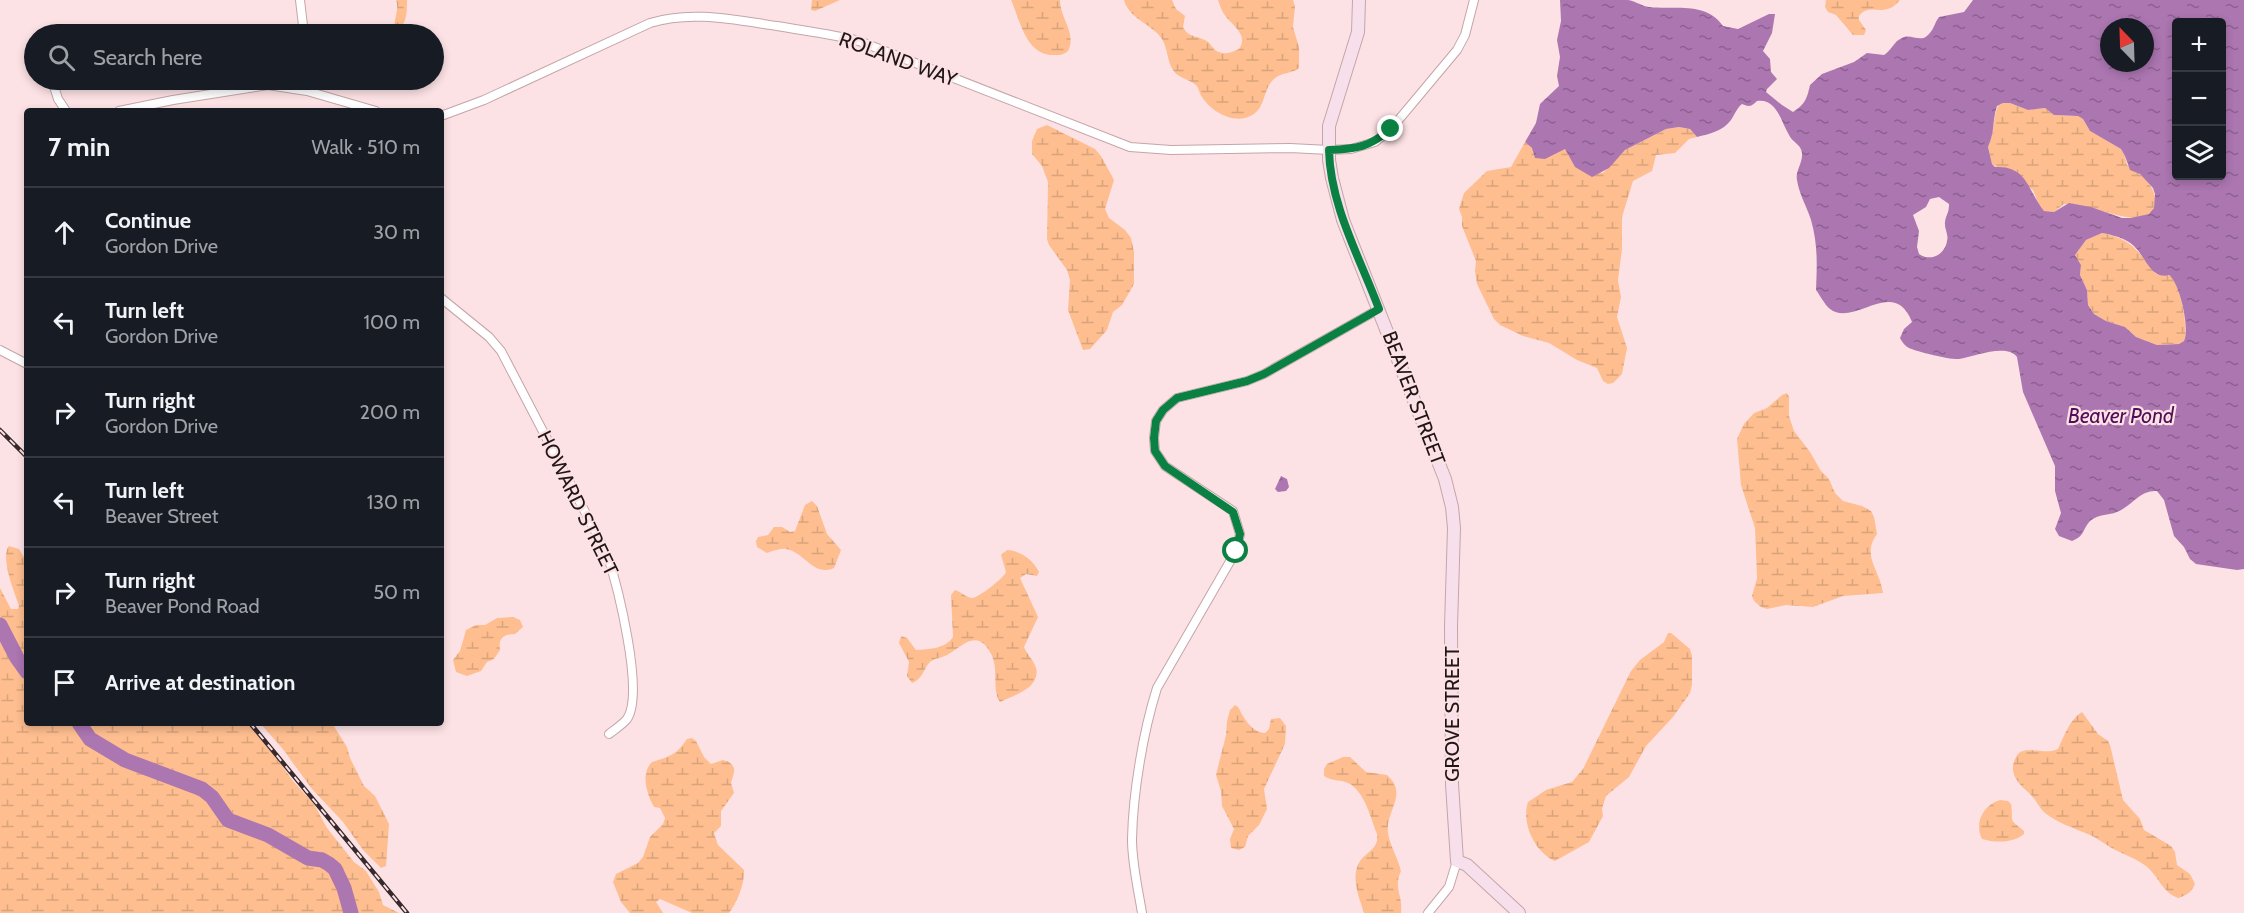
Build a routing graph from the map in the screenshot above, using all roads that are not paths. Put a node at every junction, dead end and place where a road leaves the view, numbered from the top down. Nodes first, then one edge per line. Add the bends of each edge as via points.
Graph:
1 (300, 0) edge
2 (1359, 0) edge
3 (1474, 0) edge
4 (303, 24) edge
5 (55, 90) edge
6 (234, 90) edge
7 (308, 90) edge
8 (64, 108) edge
9 (134, 108) edge
10 (366, 108) edge
11 (444, 115) edge
12 (1329, 150) junction
13 (444, 300) edge
14 (1379, 309) junction
15 (0, 351) edge
16 (24, 363) edge
17 (1447, 485) joint
18 (609, 734) dead end
19 (1457, 861) junction
20 (1142, 913) edge
21 (1428, 913) edge
22 (1520, 913) edge

1 - 4 street
2 - 12 street, BEAVER STREET via 1358,32 1329,126
3 - 12 street, ROLAND WAY via 1457,50 1391,129 1375,142
5 - 8 street
6 - 9 street
7 - 10 street
11 - 12 street, ROLAND WAY via 650,22 700,16 859,41 1130,147
12 - 14 street, BEAVER STREET via 1344,220
13 - 18 street, HOWARD STREET via 501,351 607,554 627,631 632,692 626,720
14 - 17 street, BEAVER STREET
14 - 20 street via 1264,374 1177,398 1156,421 1155,451 1165,466 1233,512 1240,534 1236,551 1157,688 1151,708 1132,839
15 - 16 street
17 - 19 street, GROVE STREET via 1454,528 1452,774
19 - 21 street via 1449,887
19 - 22 street via 1467,865

